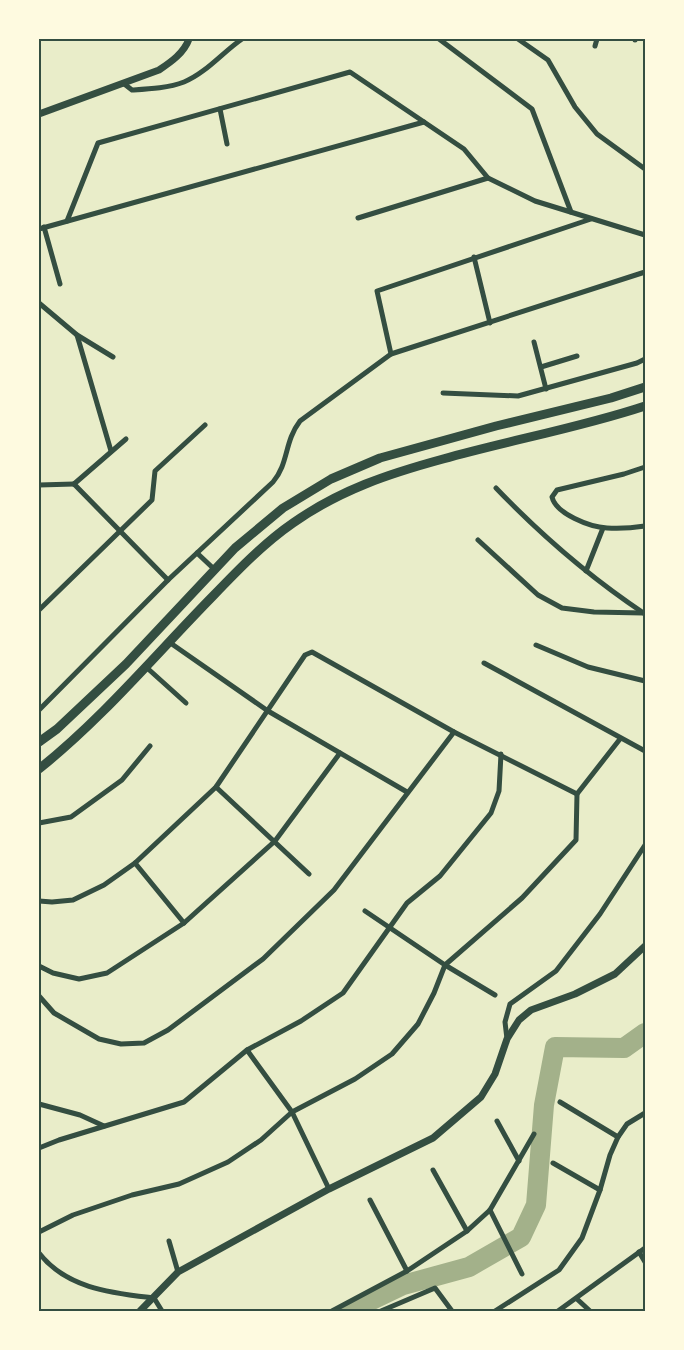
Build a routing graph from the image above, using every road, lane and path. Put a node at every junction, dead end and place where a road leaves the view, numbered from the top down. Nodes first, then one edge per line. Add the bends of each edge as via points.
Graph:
1 (189, 39) edge
2 (242, 39) edge
3 (439, 39) edge
4 (518, 39) edge
5 (597, 39) edge
6 (595, 46) dead end
7 (123, 83) junction
8 (220, 109) junction
9 (39, 114) edge
10 (424, 122) junction
11 (227, 144) dead end
12 (645, 169) edge
13 (488, 178) junction
14 (571, 212) junction
15 (358, 218) dead end
16 (592, 218) junction
17 (67, 221) junction
18 (41, 228) edge
19 (645, 235) edge
20 (474, 257) junction
21 (645, 272) edge
22 (60, 284) dead end
23 (39, 303) edge
24 (490, 323) junction
25 (77, 335) junction
26 (534, 342) dead end
27 (391, 354) junction
28 (577, 356) dead end
29 (113, 357) dead end
30 (645, 359) edge
31 (541, 367) junction
32 (645, 387) edge
33 (546, 389) junction
34 (443, 393) dead end
35 (645, 406) edge
36 (205, 425) dead end
37 (126, 439) dead end
38 (111, 451) junction
39 (645, 467) edge
40 (74, 484) junction
41 (39, 485) edge
42 (496, 488) dead end
43 (645, 526) edge
44 (603, 528) junction
45 (120, 529) junction
46 (478, 540) dead end
47 (197, 553) junction
48 (214, 569) junction
49 (586, 571) junction
50 (168, 580) junction
51 (39, 610) edge
52 (644, 613) edge
53 (169, 642) junction
54 (536, 645) dead end
55 (484, 663) dead end
56 (146, 667) junction
57 (645, 681) edge
58 (186, 703) dead end
59 (39, 710) edge
60 (268, 711) junction
61 (454, 732) junction
62 (620, 739) junction
63 (39, 742) edge
64 (150, 746) dead end
65 (645, 751) edge
66 (340, 753) junction
67 (501, 754) junction
68 (39, 769) edge
69 (216, 787) junction
70 (407, 792) junction
71 (577, 794) junction
72 (39, 823) edge
73 (275, 841) junction
74 (645, 845) edge
75 (135, 863) junction
76 (309, 874) dead end
77 (39, 901) edge
78 (365, 911) dead end
79 (184, 923) junction
80 (388, 928) junction
81 (645, 946) edge
82 (445, 965) junction
83 (39, 966) edge
84 (495, 995) dead end
85 (39, 996) edge
86 (507, 1039) junction
87 (247, 1050) junction
88 (560, 1102) dead end
89 (39, 1104) edge
90 (292, 1112) junction
91 (645, 1113) edge
92 (496, 1121) dead end
93 (104, 1126) junction
94 (534, 1134) dead end
95 (618, 1137) junction
96 (39, 1148) edge
97 (519, 1161) junction
98 (553, 1163) dead end
99 (433, 1170) dead end
100 (329, 1189) junction
101 (600, 1190) junction
102 (370, 1200) dead end
103 (490, 1210) junction
104 (466, 1231) junction
105 (39, 1232) edge
106 (169, 1241) dead end
107 (645, 1248) edge
108 (639, 1252) junction
109 (39, 1253) edge
110 (645, 1262) edge
111 (407, 1271) junction
112 (178, 1272) junction
113 (522, 1274) dead end
114 (154, 1298) junction
115 (577, 1299) junction
116 (140, 1311) edge
117 (162, 1311) edge
118 (332, 1311) edge
119 (381, 1311) edge
120 (452, 1311) edge
121 (495, 1311) edge
122 (558, 1311) edge
123 (590, 1311) edge

1 - 7 street via 174,60 159,70
2 - 7 street via 185,82 132,90
3 - 14 street via 532,109
4 - 12 street via 548,60 575,107 597,134
5 - 6 street
7 - 9 street
8 - 10 street via 350,72
8 - 11 street
8 - 17 street via 98,143
10 - 13 street via 464,149
10 - 17 street
13 - 14 street via 535,201
13 - 15 street
14 - 16 street
16 - 19 street
16 - 20 street
17 - 18 street
18 - 22 street
20 - 24 street
20 - 27 street via 377,291
21 - 24 street
23 - 25 street
24 - 27 street
25 - 29 street
25 - 38 street
26 - 31 street
27 - 47 street via 300,421 292,432 279,475
28 - 31 street
30 - 33 street
31 - 33 street
32 - 48 highway via 392,454 331,478 283,508
33 - 34 street via 518,396
35 - 53 highway via 385,475 337,496 293,523 246,562
36 - 45 street via 154,471 152,500
37 - 38 street
38 - 40 street
39 - 44 street via 557,489 552,497 559,510
40 - 41 street
40 - 45 street
42 - 49 street
43 - 44 street
44 - 49 street
45 - 50 street
45 - 51 street
46 - 52 street via 538,595 562,608
47 - 48 street
47 - 50 street
48 - 63 highway via 126,664
49 - 52 street
50 - 59 street
53 - 56 highway
53 - 60 street
54 - 57 street via 588,667
55 - 62 street
56 - 58 street
56 - 68 highway via 73,742
60 - 61 street via 304,656 312,651
60 - 66 street
60 - 69 street
61 - 67 street
61 - 70 street
62 - 65 street
62 - 71 street
64 - 72 street via 122,780 71,818
66 - 70 street
66 - 73 street
67 - 71 street
67 - 80 street via 499,791 490,813 440,876 407,903
69 - 73 street
69 - 75 street
70 - 85 street via 334,890 263,959 168,1030 144,1043 121,1044 99,1039 54,1013
71 - 82 street via 576,840 522,898
73 - 76 street
73 - 79 street
74 - 86 street via 600,914 556,971 510,1004 505,1022
75 - 77 street via 104,885 73,900
75 - 79 street
78 - 80 street
79 - 83 street via 107,973 79,978
80 - 82 street
80 - 87 street via 343,993
81 - 86 street via 615,974 531,1010
82 - 84 street
82 - 90 street via 418,1024 392,1054 355,1079
86 - 100 street via 495,1074 481,1098 433,1138
87 - 90 street
87 - 93 street via 183,1102
88 - 95 street
89 - 93 street
90 - 100 street
90 - 105 street via 228,1162 179,1184 73,1215
91 - 95 street via 627,1124
92 - 97 street
93 - 96 street
94 - 97 street
95 - 101 street
97 - 103 street
98 - 101 street
99 - 104 street
100 - 112 street
101 - 121 street via 582,1238 559,1270
102 - 111 street
103 - 104 street
103 - 113 street
104 - 111 street
106 - 112 street
107 - 108 street
108 - 110 street
108 - 115 street
109 - 114 street via 77,1282 103,1291
111 - 118 street
112 - 114 street
114 - 116 street
114 - 117 street
115 - 122 street
115 - 123 street
119 - 120 street via 435,1288

